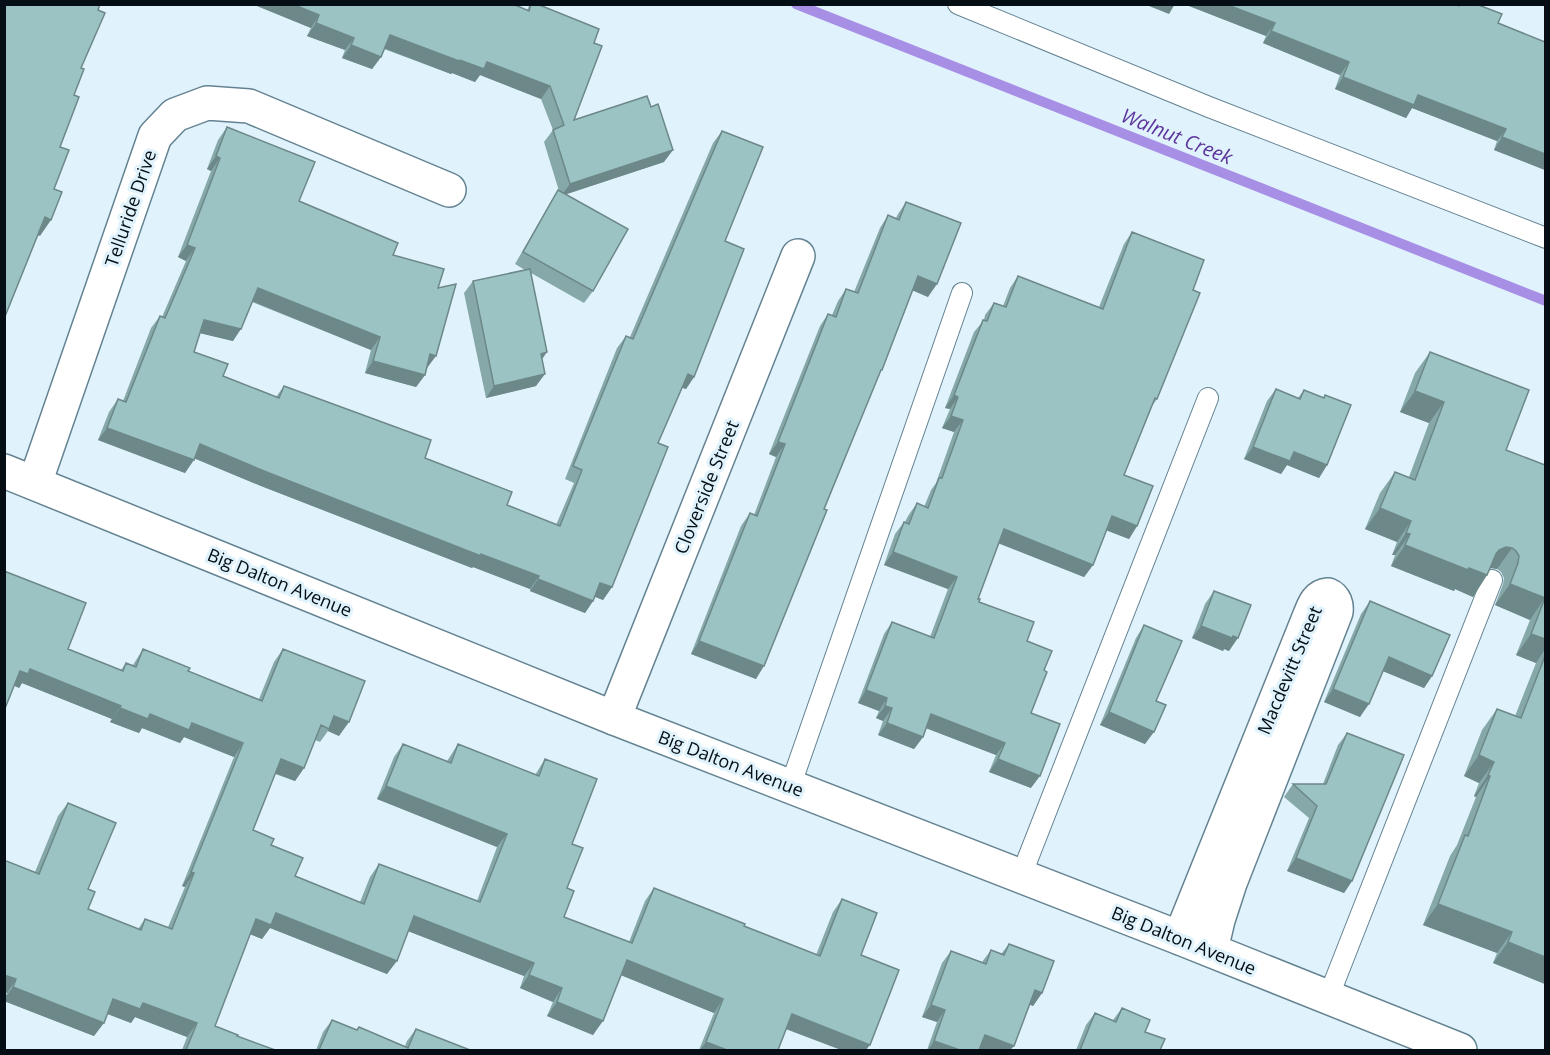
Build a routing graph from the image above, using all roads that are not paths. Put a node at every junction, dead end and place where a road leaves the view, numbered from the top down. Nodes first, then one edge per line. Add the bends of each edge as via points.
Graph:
1 (958, 4) edge
2 (449, 190) dead end
3 (1545, 238) edge
4 (798, 256) dead end
5 (962, 293) dead end
6 (1208, 398) dead end
7 (4, 471) edge
8 (35, 483) junction
9 (1492, 580) edge
10 (614, 718) junction
11 (790, 787) junction
12 (1020, 876) junction
13 (1180, 938) junction
14 (1211, 951) junction
15 (1328, 998) junction
16 (1460, 1050) edge

1 - 3 lane
2 - 8 street, Telluride Drive via 249,106 207,103 175,115 155,136
4 - 10 street, Cloverside Street
5 - 11 lane
6 - 12 lane
7 - 8 street, Big Dalton Avenue
8 - 10 street, Big Dalton Avenue
9 - 15 lane
10 - 11 street, Big Dalton Avenue
11 - 12 street, Big Dalton Avenue
12 - 13 street, Big Dalton Avenue
13 - 14 street, Big Dalton Avenue
13 - 14 street, Macdevitt Street via 1310,615 1318,599 1329,595 1336,612 1230,883
14 - 15 street, Big Dalton Avenue
15 - 16 street, Big Dalton Avenue

